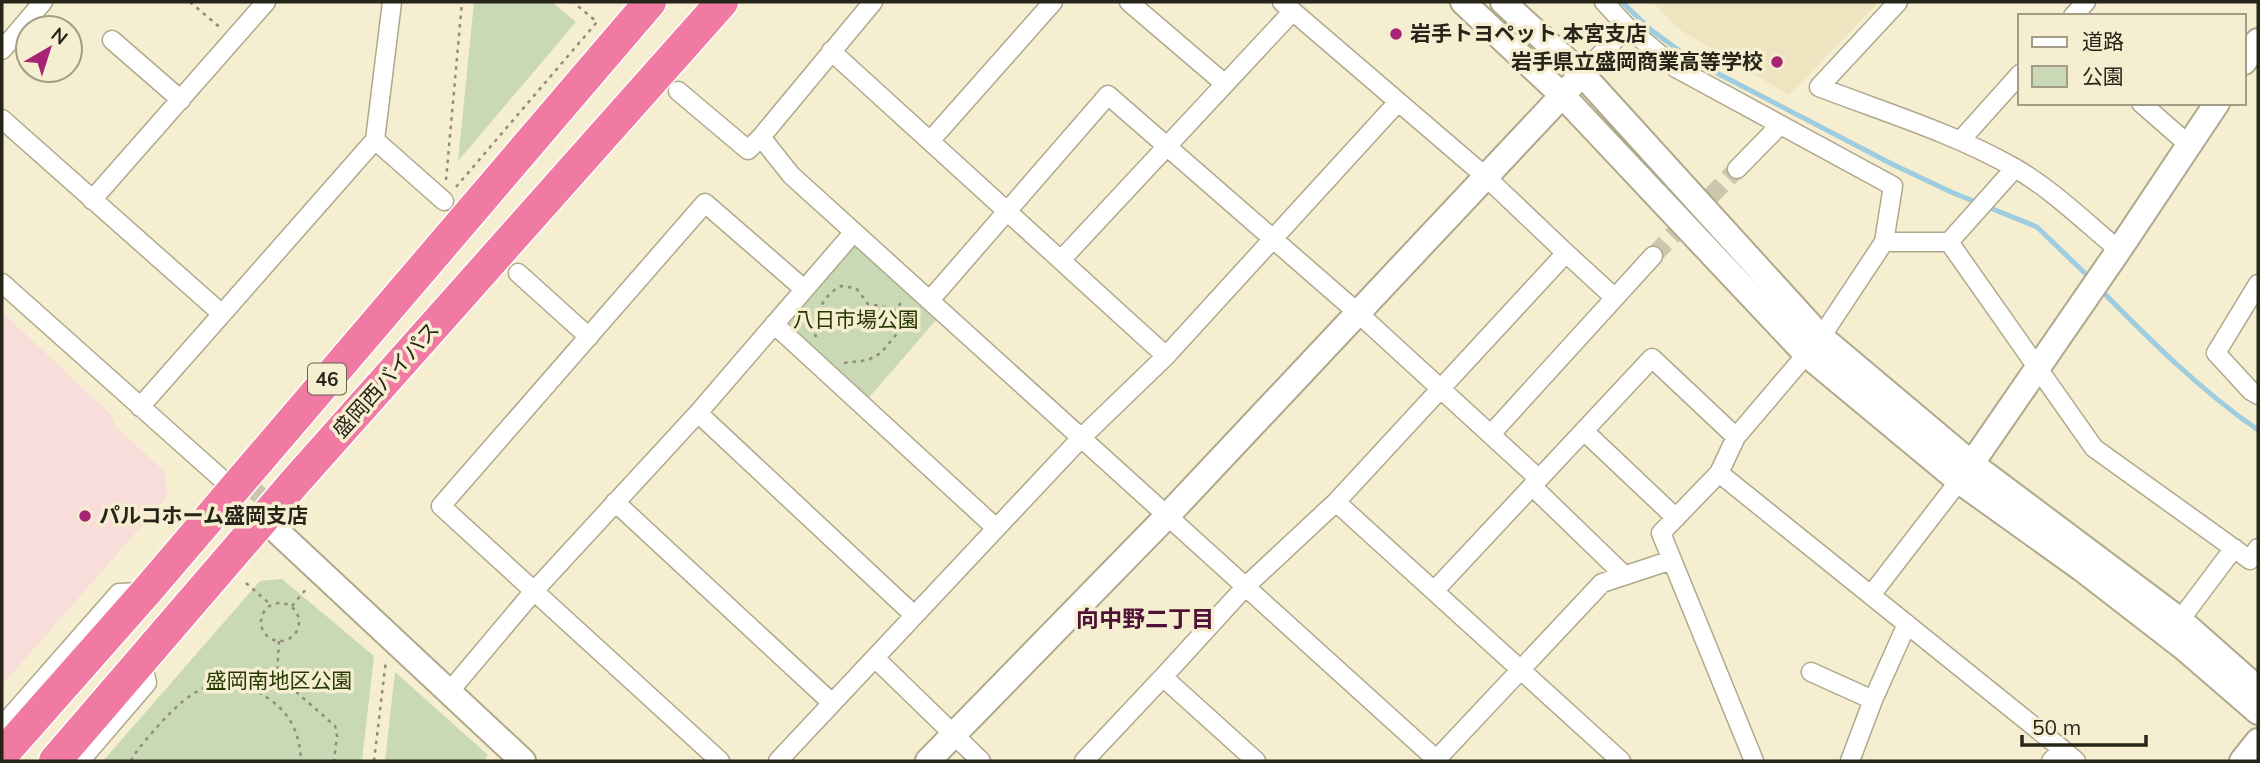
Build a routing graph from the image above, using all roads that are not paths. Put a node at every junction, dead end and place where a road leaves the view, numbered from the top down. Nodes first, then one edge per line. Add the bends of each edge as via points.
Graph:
1 (43, 2) edge
2 (267, 2) edge
3 (650, 2) edge
4 (722, 2) edge
5 (873, 2) edge
6 (1053, 2) edge
7 (1129, 2) edge
8 (1463, 2) edge
9 (1503, 2) edge
10 (1604, 2) edge
11 (1898, 2) edge
12 (390, 3) edge
13 (1287, 6) edge
14 (1627, 27) junction
15 (112, 40) dead end
16 (2258, 41) edge
17 (2, 50) edge
18 (831, 51) junction
19 (2246, 59) edge
20 (1582, 74) junction
21 (2018, 76) edge
22 (1225, 84) junction
23 (678, 91) dead end
24 (1562, 95) junction
25 (181, 100) junction
26 (1398, 102) junction
27 (2143, 105) edge
28 (2216, 105) edge
29 (2, 119) edge
30 (1780, 125) junction
31 (761, 137) junction
32 (375, 140) junction
33 (930, 141) junction
34 (1959, 141) junction
35 (2189, 145) junction
36 (1167, 148) junction
37 (2015, 168) junction
38 (1737, 169) tunnel mouth
39 (1486, 177) junction
40 (92, 200) junction
41 (444, 201) road end
42 (1007, 211) junction
43 (853, 233) junction
44 (1272, 240) junction
45 (1884, 242) junction
46 (1949, 242) junction
47 (1566, 253) junction
48 (1653, 256) tunnel mouth
49 (1061, 260) junction
50 (2105, 270) junction
51 (517, 273) dead end
52 (2258, 284) edge
53 (804, 289) junction
54 (5, 291) edge
55 (1615, 298) junction
56 (930, 300) junction
57 (1358, 313) junction
58 (222, 314) junction
59 (774, 324) junction
60 (589, 337) junction
61 (1814, 345) junction
62 (1166, 356) junction
63 (2038, 368) junction
64 (1442, 389) junction
65 (2258, 395) edge
66 (139, 407) junction
67 (698, 413) junction
68 (1584, 431) junction
69 (1491, 434) junction
70 (1082, 437) junction
71 (1736, 437) junction
72 (1719, 472) junction
73 (1965, 472) junction
74 (1536, 483) junction
75 (233, 489) junction
76 (615, 502) junction
77 (1336, 502) junction
78 (1168, 515) junction
79 (1676, 518) junction
80 (264, 519) junction
81 (996, 528) junction
82 (2234, 548) junction
83 (2258, 548) edge
84 (1672, 560) junction
85 (1624, 575) junction
86 (1246, 586) junction
87 (534, 591) junction
88 (1434, 591) junction
89 (146, 592) junction
90 (1871, 595) junction
91 (914, 615) junction
92 (2180, 621) junction
93 (1906, 624) junction
94 (875, 658) junction
95 (142, 661) junction
96 (1520, 670) junction
97 (1811, 672) dead end
98 (1163, 677) junction
99 (2258, 689) edge
100 (449, 692) junction
101 (1873, 700) junction
102 (832, 703) junction
103 (2258, 712) edge
104 (2, 726) edge
105 (953, 734) junction
106 (2258, 741) edge
107 (2, 755) edge
108 (2057, 755) edge
109 (55, 761) edge
110 (79, 761) edge
111 (523, 761) edge
112 (720, 761) edge
113 (778, 761) edge
114 (928, 761) edge
115 (981, 761) edge
116 (1084, 761) edge
117 (1256, 761) edge
118 (1437, 761) edge
119 (1621, 761) edge
120 (1754, 761) edge
121 (1850, 761) edge
122 (2076, 761) edge
123 (2242, 761) edge

1 - 17 street
2 - 25 street
3 - 75 highway, 盛岡西バイパス / 46
4 - 80 highway, 盛岡西バイパス / 46
5 - 18 street
6 - 33 street
7 - 22 street
8 - 24 street
9 - 20 street
10 - 14 street
11 - 34 street via 1819,87
12 - 32 street
13 - 22 street
13 - 26 street
14 - 20 street
14 - 30 street via 1676,68
15 - 25 street
16 - 19 street
18 - 31 street
18 - 33 street
20 - 24 street
20 - 61 street
21 - 34 street
22 - 36 street
23 - 31 street via 748,150
24 - 39 street
24 - 61 street
25 - 40 street
26 - 39 street
26 - 44 street
27 - 35 street
28 - 35 street
29 - 40 street
30 - 38 street
30 - 45 street via 1893,186
31 - 43 street via 791,175
32 - 41 street
32 - 58 street
33 - 42 street
34 - 37 street
35 - 50 street
36 - 42 street via 1108,95
36 - 44 street
36 - 49 street
37 - 46 street
37 - 50 street via 2054,195
39 - 47 street
39 - 57 street
40 - 58 street
42 - 49 street
42 - 56 street
43 - 53 street
43 - 56 street
44 - 57 street
44 - 62 street
45 - 46 street
45 - 61 street
46 - 63 street
47 - 55 street
47 - 64 street
48 - 55 street
49 - 62 street
50 - 63 street
51 - 60 street
52 - 65 street via 2216,353
53 - 59 street
53 - 60 street via 705,203
54 - 66 street
55 - 69 street
56 - 70 street
57 - 64 street
57 - 78 street
58 - 66 street
59 - 67 street
59 - 81 street
60 - 87 street via 441,506
61 - 71 street
61 - 73 street
62 - 70 street
63 - 73 street
63 - 82 street via 2094,448
64 - 69 street
64 - 77 street
66 - 75 street
67 - 76 street
67 - 91 street
68 - 71 street via 1652,358
68 - 74 street
68 - 79 street
69 - 74 street
70 - 78 street
70 - 81 street
71 - 72 street
72 - 79 street
72 - 90 street
73 - 90 street
73 - 92 street
73 - 103 street
74 - 85 street
74 - 88 street
75 - 89 highway, 盛岡西バイパス / 46
76 - 87 street
76 - 102 street
77 - 86 street
77 - 88 street
78 - 86 street
78 - 105 street
79 - 84 street via 1661,534
80 - 95 highway, 盛岡西バイパス / 46
80 - 100 street
81 - 91 street
82 - 83 street via 2250,559
82 - 92 street
84 - 85 street
84 - 120 street
85 - 96 street via 1602,583
86 - 98 street
86 - 118 street
87 - 100 street
87 - 112 street
88 - 96 street
89 - 104 street via 119,593
89 - 107 highway, 盛岡西バイパス / 46
90 - 93 street
91 - 94 street
92 - 99 street
93 - 101 street
93 - 108 street
94 - 102 street
94 - 105 street
95 - 109 highway, 盛岡西バイパス / 46
95 - 110 street via 147,683
96 - 118 street
96 - 119 street
97 - 101 street
98 - 116 street
98 - 117 street
100 - 111 street
101 - 121 street
102 - 113 street
105 - 114 street
105 - 115 street
106 - 123 street
108 - 122 street

